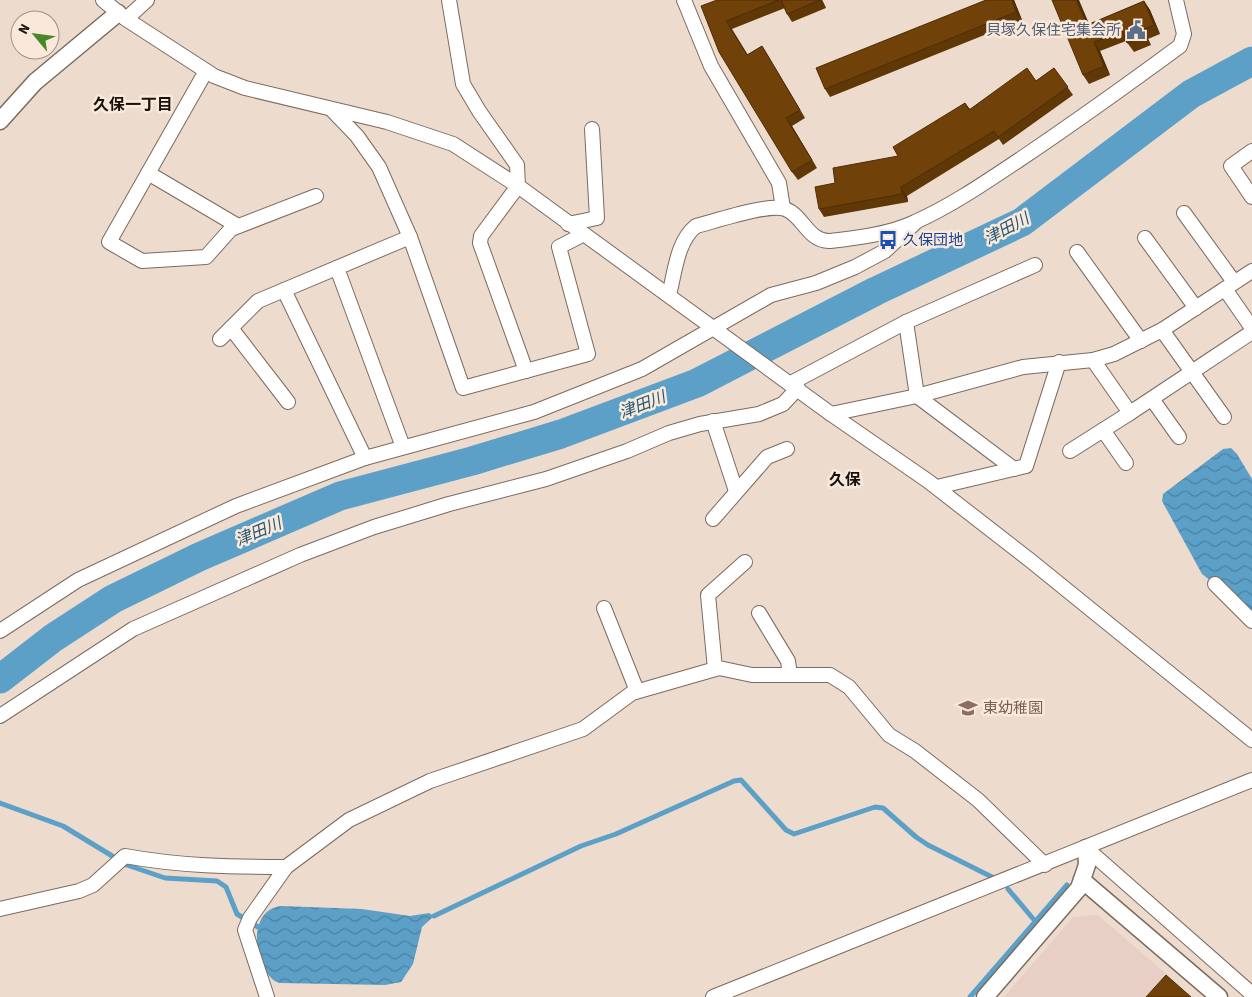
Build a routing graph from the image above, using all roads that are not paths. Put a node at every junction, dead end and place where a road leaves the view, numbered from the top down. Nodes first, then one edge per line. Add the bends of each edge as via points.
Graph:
1 (103, 0) edge
2 (148, 0) edge
3 (449, 0) edge
4 (684, 0) edge
5 (1176, 0) edge
6 (122, 16) junction
7 (206, 71) junction
8 (332, 110) junction
9 (0, 122) edge
10 (592, 129) dead end
11 (1252, 151) edge
12 (148, 173) junction
13 (518, 186) junction
14 (316, 196) dead end
15 (1252, 197) edge
16 (783, 208) junction
17 (1184, 213) dead end
18 (915, 223) junction
19 (568, 224) junction
20 (238, 226) junction
21 (582, 234) junction
22 (410, 236) junction
23 (1146, 238) dead end
24 (1076, 252) dead end
25 (1035, 265) dead end
26 (337, 268) junction
27 (1252, 270) edge
28 (1230, 285) junction
29 (284, 290) junction
30 (668, 295) junction
31 (1196, 308) junction
32 (906, 322) junction
33 (231, 328) junction
34 (715, 328) junction
35 (1162, 330) junction
36 (1252, 330) edge
37 (220, 339) dead end
38 (1141, 341) junction
39 (1093, 360) junction
40 (1060, 362) junction
41 (526, 371) junction
42 (1190, 373) junction
43 (794, 386) junction
44 (917, 396) junction
45 (1152, 398) junction
46 (288, 402) dead end
47 (1130, 413) junction
48 (831, 414) junction
49 (1224, 417) dead end
50 (713, 421) junction
51 (1103, 430) junction
52 (1179, 437) dead end
53 (403, 447) junction
54 (787, 449) dead end
55 (1070, 451) dead end
56 (365, 458) junction
57 (1126, 463) dead end
58 (1014, 469) junction
59 (937, 487) junction
60 (736, 491) junction
61 (713, 518) dead end
62 (745, 562) dead end
63 (1215, 584) dead end
64 (604, 608) dead end
65 (759, 613) dead end
66 (1252, 621) edge
67 (0, 632) edge
68 (715, 669) junction
69 (790, 675) junction
70 (637, 691) junction
71 (0, 716) edge
72 (1252, 740) edge
73 (1252, 780) edge
74 (1086, 848) junction
75 (1045, 865) junction
76 (286, 867) junction
77 (1082, 880) junction
78 (0, 909) edge
79 (1252, 994) edge
80 (267, 997) edge
81 (713, 997) edge
82 (985, 997) edge
83 (1219, 997) edge

1 - 6 street
2 - 6 street
3 - 13 street via 464,84 517,165
4 - 16 street via 711,66 778,183
5 - 18 street via 1184,34 1180,46 1092,111
6 - 7 street
6 - 9 street via 35,82
7 - 8 street via 245,88
7 - 12 street
8 - 13 street via 387,122 453,144
8 - 22 street via 357,136 379,167
10 - 19 street via 597,218
11 - 15 street via 1231,166
12 - 20 street
12 - 20 street via 109,242 142,261 206,257 231,229
13 - 19 street
13 - 41 street via 481,236 480,244
14 - 20 street
16 - 18 street via 791,211 814,237 827,241
16 - 30 street via 770,208 696,226 687,233
17 - 28 street
18 - 34 street via 885,251 855,267 816,283 771,295
19 - 21 street
21 - 30 street
21 - 41 street via 559,247 588,354
22 - 26 street
22 - 41 street via 463,388
23 - 31 street
24 - 38 street
25 - 32 street
26 - 29 street
26 - 53 street
27 - 28 street
28 - 31 street
28 - 36 street
29 - 33 street via 258,301
29 - 56 street
30 - 34 street
31 - 35 street
32 - 43 street
32 - 44 street
33 - 37 street
33 - 46 street
34 - 43 street
34 - 53 street via 642,369 596,389 534,412
35 - 38 street
35 - 42 street
36 - 42 street
38 - 39 street
39 - 40 street
39 - 47 street
40 - 44 street via 1023,367
40 - 58 street via 1026,466
42 - 45 street
42 - 49 street
43 - 48 street
43 - 50 street via 783,404 759,414
44 - 48 street
44 - 58 street
45 - 47 street
45 - 52 street
47 - 51 street
48 - 59 street
50 - 60 street
50 - 71 street via 670,432 627,451 546,479 374,527 300,555 134,629
51 - 55 street
51 - 57 street
53 - 56 street
54 - 60 street via 767,457
56 - 67 street via 236,506 78,580
58 - 59 street
59 - 72 street
60 - 61 street
62 - 68 street via 708,595
63 - 66 street
64 - 70 street
65 - 69 street via 788,661
68 - 69 street via 752,675
68 - 70 street
69 - 75 street via 830,675 849,687 889,735 978,800
70 - 76 street via 583,729 430,780 349,820
73 - 74 street
74 - 75 street
74 - 77 street via 1088,865
74 - 79 street
75 - 81 street
76 - 78 street via 219,868 125,856 93,885 79,891
76 - 80 street via 247,924
77 - 82 street via 1079,888
77 - 83 street

